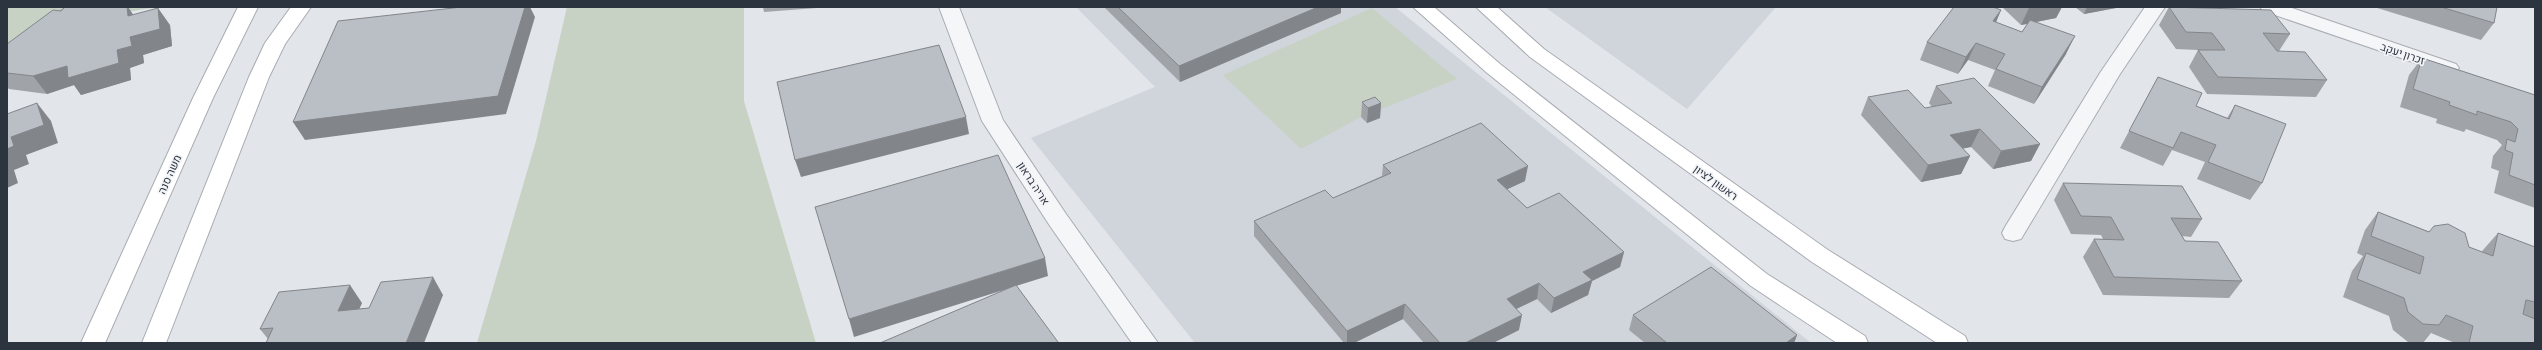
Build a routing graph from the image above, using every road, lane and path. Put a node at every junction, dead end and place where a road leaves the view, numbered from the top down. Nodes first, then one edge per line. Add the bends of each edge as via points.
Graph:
1 (248, 7) edge
2 (301, 7) edge
3 (949, 7) edge
4 (1423, 7) edge
5 (1486, 7) edge
6 (2139, 7) edge
7 (2155, 7) edge
8 (2270, 7) edge
9 (2298, 11) edge
10 (2110, 73) junction
11 (2470, 76) edge
12 (2013, 234) dead end
13 (93, 343) edge
14 (154, 343) edge
15 (1146, 343) edge
16 (1856, 343) edge
17 (1956, 343) edge

1 - 13 main road, משה סנה via 203,98
2 - 14 main road via 275,43 256,83
3 - 15 street, אריה בראון via 993,121 1058,220
4 - 16 main road via 1493,68 1760,280
5 - 17 main road, ראשון לציון via 1537,53 1807,247
6 - 10 street
7 - 10 street
8 - 9 street, זכרון יעקב
9 - 11 street, זכרון יעקב
10 - 12 street

